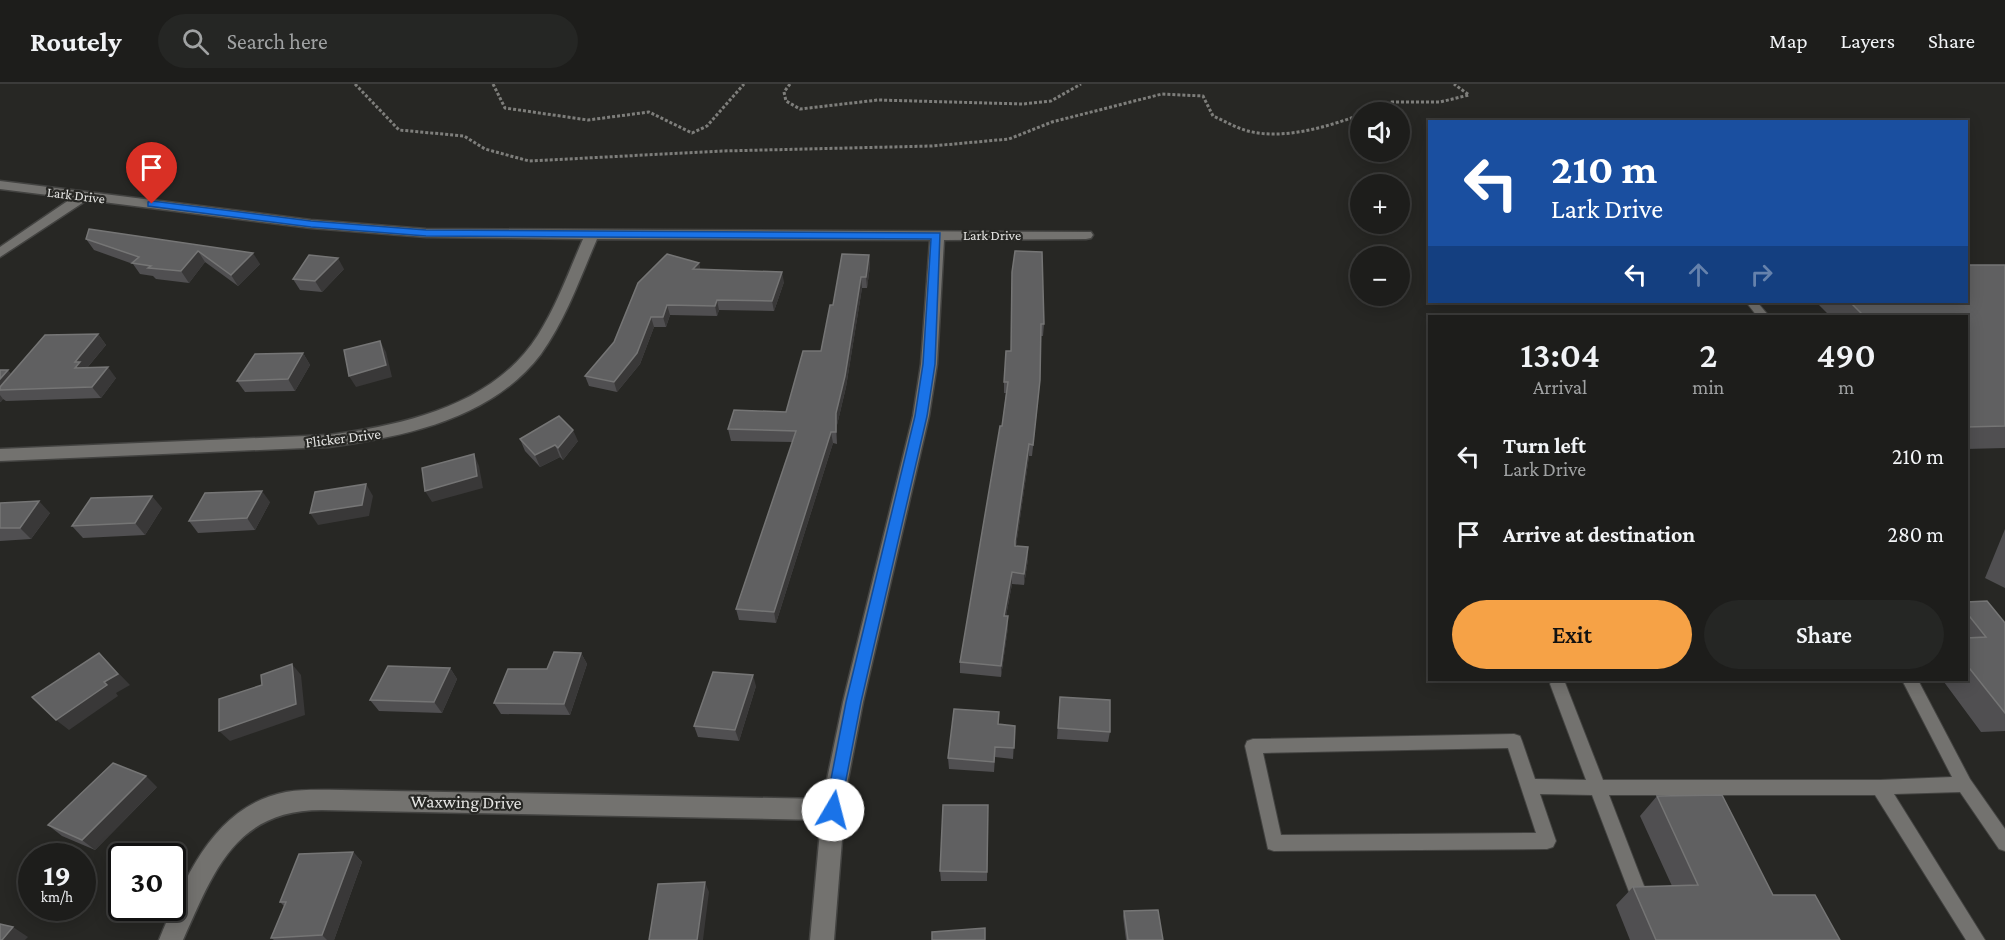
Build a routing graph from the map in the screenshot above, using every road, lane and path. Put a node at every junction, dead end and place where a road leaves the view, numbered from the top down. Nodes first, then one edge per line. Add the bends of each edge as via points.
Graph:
1 (355, 84) edge
2 (493, 84) edge
3 (744, 84) edge
4 (790, 84) edge
5 (1081, 84) edge
6 (1454, 84) edge
7 (1410, 102) edge
8 (1350, 119) edge
9 (0, 185) edge
10 (84, 196) junction
11 (591, 236) junction
12 (937, 236) junction
13 (1086, 236) dead end
14 (0, 253) edge
15 (1752, 303) edge
16 (1762, 315) edge
17 (0, 455) edge
18 (1911, 681) edge
19 (1558, 684) dead end
20 (1964, 784) junction
21 (1529, 786) junction
22 (1880, 787) junction
23 (1597, 788) junction
24 (833, 810) junction
25 (2005, 843) edge
26 (1637, 891) edge
27 (171, 940) edge
28 (822, 940) edge
29 (1976, 940) edge

1 - 8 path via 399,130 464,136 485,149 529,161 932,146 1009,139 1052,122 1162,94 1203,96 1213,116 1252,132 1301,131
2 - 3 path via 505,108 588,120 649,112 692,133 707,126
4 - 5 path via 784,92 786,101 800,109 878,100 1023,104 1051,101
6 - 7 path via 1469,95 1440,102
9 - 10 street, Lark Drive
10 - 11 street, Lark Drive via 384,231
10 - 14 street
11 - 12 street, Lark Drive
11 - 17 street, Flicker Drive via 551,324 524,364 488,391 435,418 404,429 332,442
12 - 13 street, Lark Drive
12 - 24 street via 929,364 921,416 854,702
15 - 16 lane
18 - 20 lane
19 - 23 lane
20 - 22 lane
20 - 25 lane
21 - 21 lane via 1547,841 1274,843 1253,746 1514,741
21 - 23 lane
22 - 23 lane
22 - 29 lane
23 - 26 lane
24 - 27 street, Waxwing Drive via 289,802 244,821 225,837 208,860
24 - 28 street

